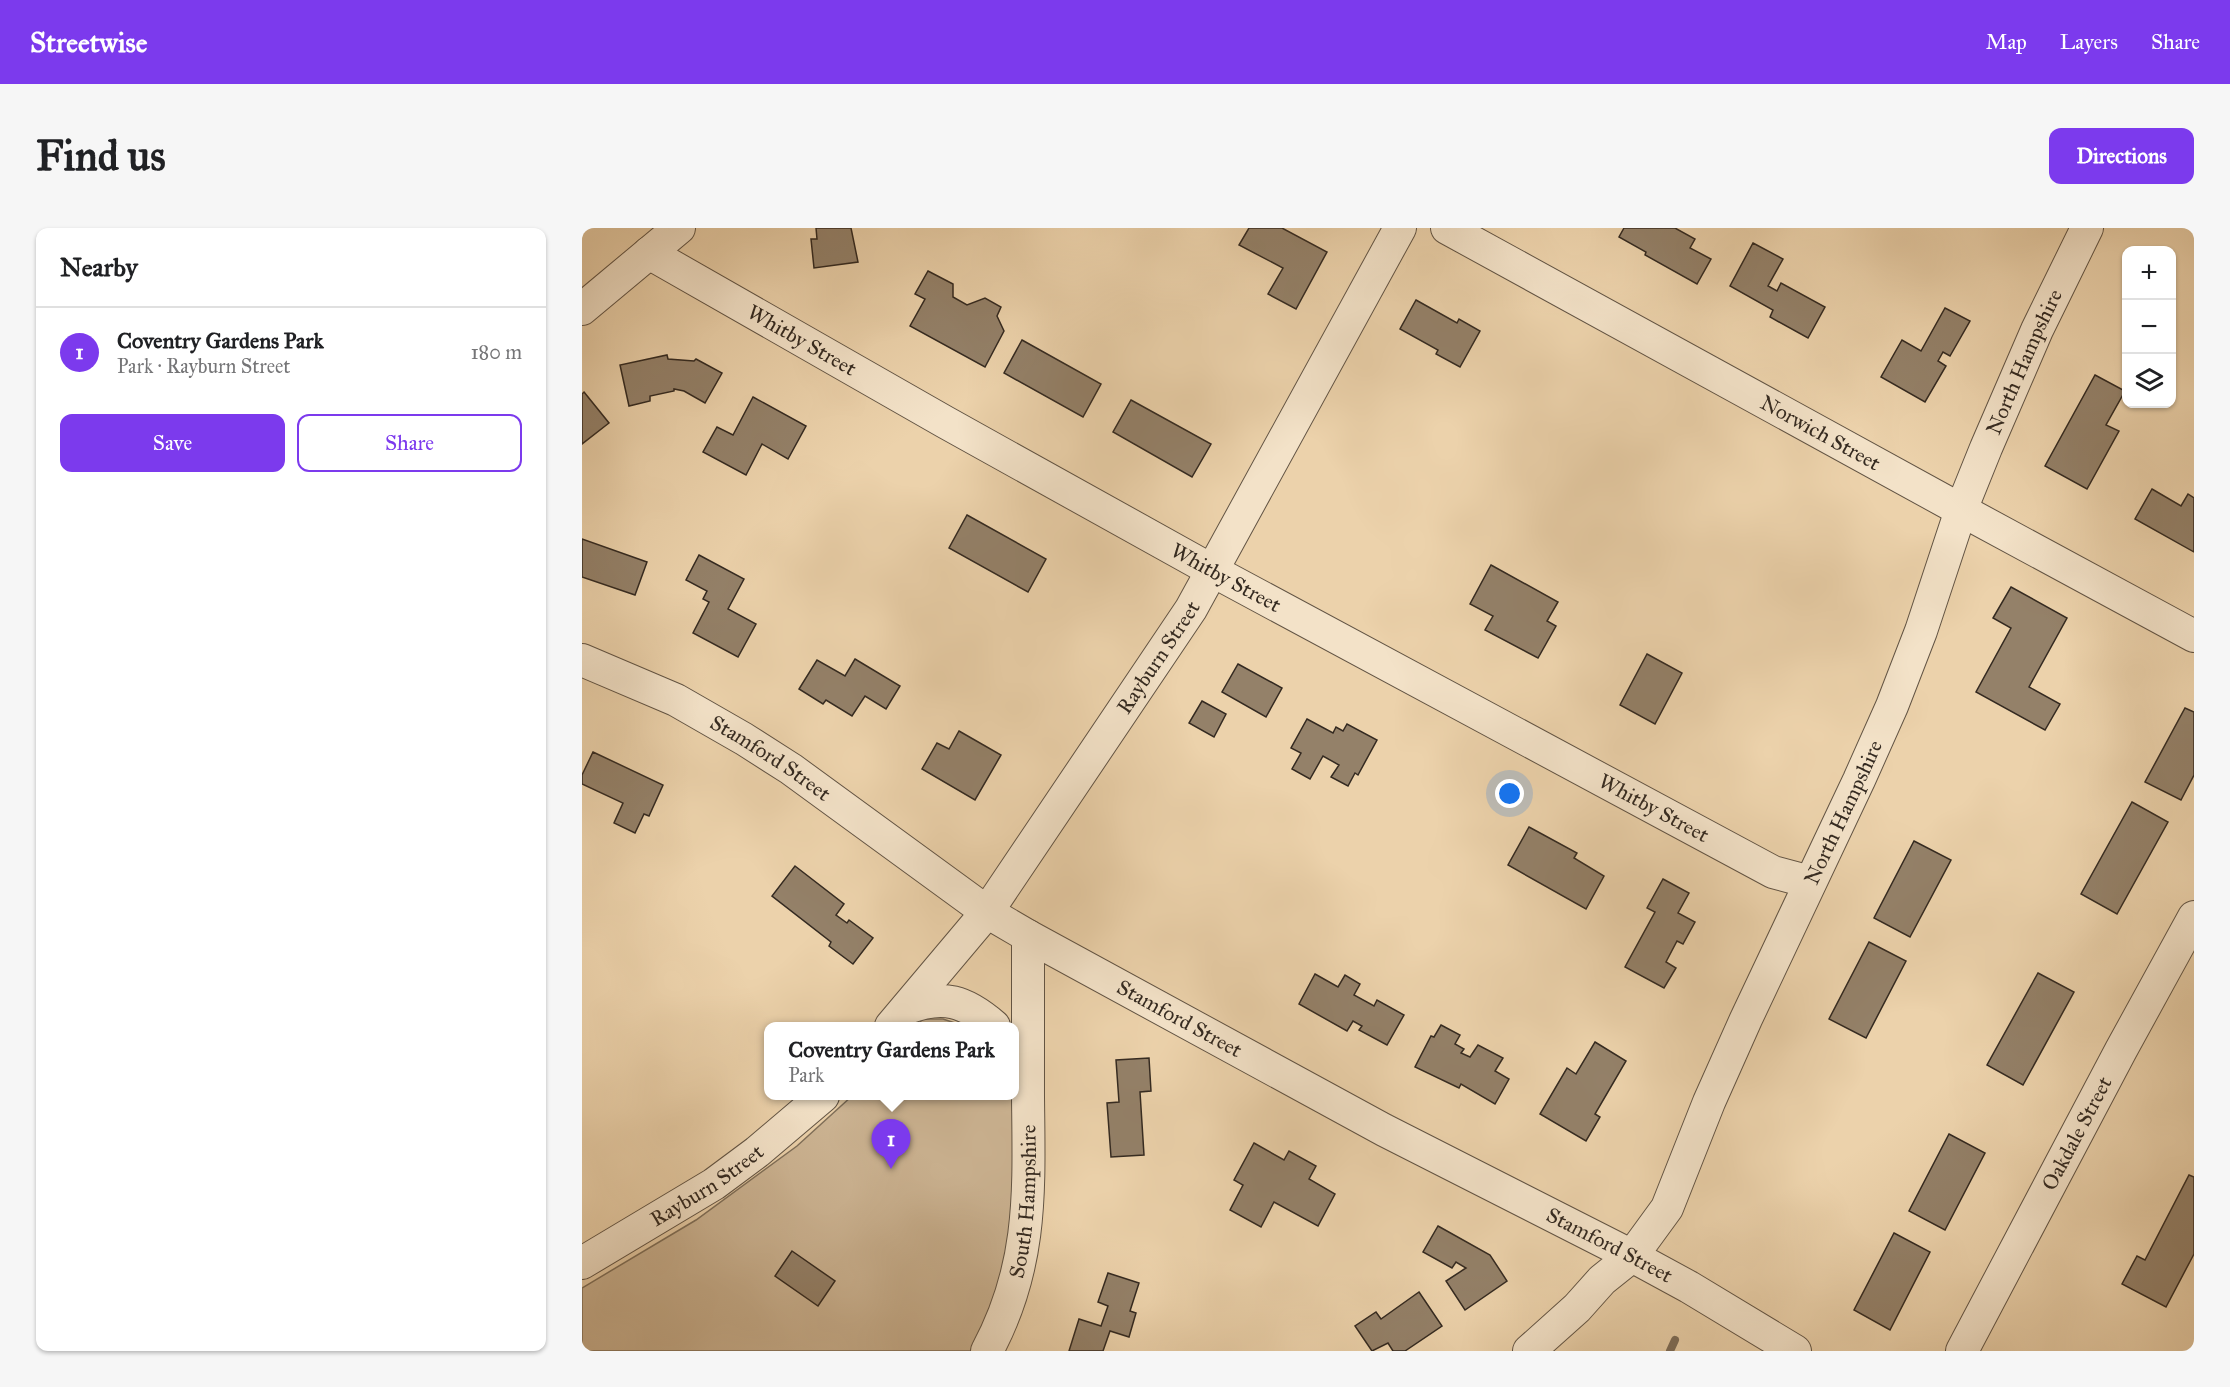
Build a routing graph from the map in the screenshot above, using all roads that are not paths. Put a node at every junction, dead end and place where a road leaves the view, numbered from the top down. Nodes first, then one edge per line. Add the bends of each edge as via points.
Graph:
1 (680, 228) edge
2 (1400, 228) edge
3 (1448, 228) edge
4 (2087, 228) edge
5 (649, 253) junction
6 (582, 309) edge
7 (1961, 510) junction
8 (1213, 571) junction
9 (2194, 636) edge
10 (582, 660) edge
11 (1810, 882) junction
12 (987, 912) junction
13 (2194, 917) edge
14 (1028, 936) junction
15 (899, 1017) edge
16 (989, 1022) edge
17 (1019, 1068) edge
18 (1028, 1099) junction
19 (817, 1100) edge
20 (1632, 1256) junction
21 (582, 1263) edge
22 (987, 1351) edge
23 (1529, 1351) edge
24 (1795, 1351) edge
25 (1962, 1351) edge

1 - 5 street
2 - 8 street, Rayburn Street
3 - 7 street, Norwich Street
4 - 7 street, North Hampshire via 2037,330
5 - 6 street
5 - 8 street, Whitby Street
7 - 9 street, Norwich Street
7 - 11 street, North Hampshire via 1892,706
8 - 11 street, Whitby Street via 1773,872
8 - 12 street, Rayburn Street
10 - 12 street, Stamford Street via 676,700 744,739
11 - 20 street, North Hampshire via 1709,1102 1667,1208
12 - 14 street, Stamford Street
12 - 15 street, Rayburn Street
13 - 25 street, Oakdale Street
14 - 18 street, South Hampshire
14 - 20 street, Stamford Street via 1374,1126
15 - 16 street via 924,1002 943,1000 978,1012
17 - 18 street
18 - 22 street, South Hampshire via 1026,1230 1015,1283
19 - 21 street, Rayburn Street via 714,1184
20 - 23 street, North Hampshire
20 - 24 street, Stamford Street

